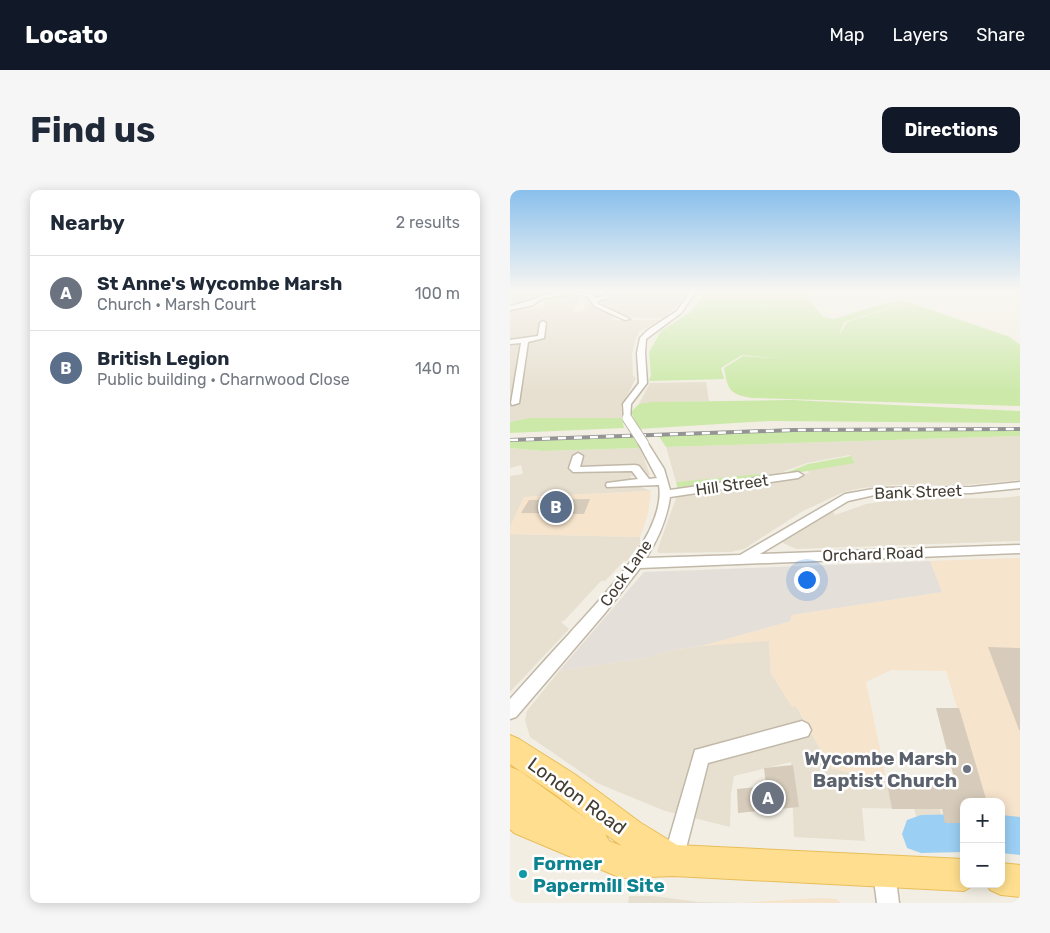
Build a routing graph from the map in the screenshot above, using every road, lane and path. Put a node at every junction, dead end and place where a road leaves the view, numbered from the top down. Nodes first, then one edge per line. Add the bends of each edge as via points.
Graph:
1 (543, 325) edge
2 (659, 325) edge
3 (525, 340) junction
4 (510, 342) edge
5 (515, 403) dead end
6 (578, 456) dead end
7 (798, 475) dead end
8 (663, 480) junction
9 (646, 482) junction
10 (611, 485) dead end
11 (1020, 485) edge
12 (665, 494) junction
13 (1020, 549) edge
14 (743, 558) junction
15 (637, 563) junction
16 (510, 711) edge
17 (802, 730) dead end
18 (510, 748) edge
19 (510, 781) edge
20 (510, 809) edge
21 (673, 860) junction
22 (621, 862) junction
23 (884, 872) junction
24 (960, 875) edge
25 (1005, 879) edge
26 (1020, 881) edge
27 (888, 903) edge

1 - 3 street via 541,338
2 - 8 street, Cock Lane, bridge via 643,338 642,383 627,404 626,418
3 - 4 street
3 - 5 street
6 - 9 street via 574,468 577,470 635,468
7 - 12 street, Hill Street
8 - 9 street
8 - 12 street, Cock Lane
9 - 10 street
11 - 14 street, Bank Street via 971,490 879,491 845,498
12 - 15 street, Cock Lane via 657,527
13 - 14 street, Orchard Road
14 - 15 street, Orchard Road
15 - 16 street, Cock Lane
17 - 21 street via 701,756
18 - 21 main road, London Road via 566,785 630,834
19 - 22 main road
20 - 22 main road, London Road via 525,822
21 - 22 main road, London Road
21 - 23 main road
23 - 24 main road
23 - 27 street
25 - 26 main road

